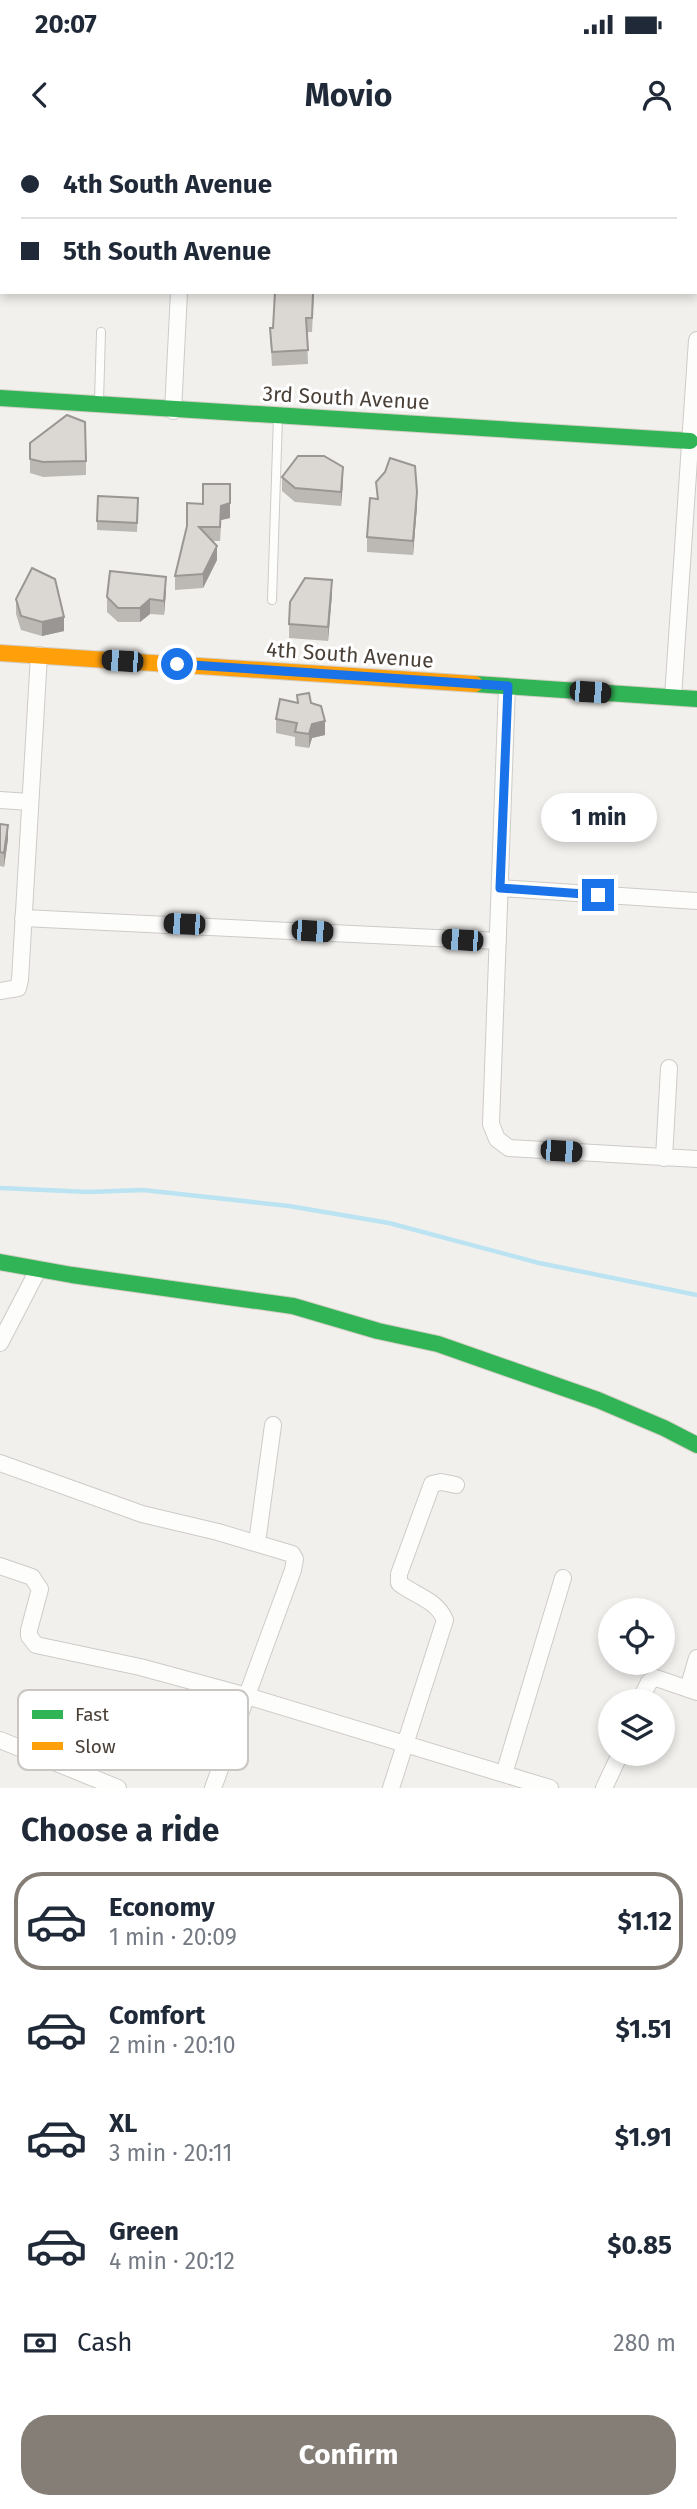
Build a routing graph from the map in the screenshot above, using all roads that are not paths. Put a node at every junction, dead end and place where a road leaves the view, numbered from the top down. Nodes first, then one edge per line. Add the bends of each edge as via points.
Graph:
1 (179, 294) edge
2 (102, 332) dead end
3 (697, 340) edge
4 (0, 398) edge
5 (99, 404) junction
6 (173, 411) junction
7 (278, 414) junction
8 (690, 441) junction
9 (692, 497) edge
10 (272, 600) dead end
11 (0, 653) edge
12 (39, 655) junction
13 (508, 686) junction
14 (674, 697) junction
15 (697, 699) edge
16 (0, 800) edge
17 (30, 802) junction
18 (500, 888) junction
19 (697, 901) edge
20 (23, 918) junction
21 (498, 940) junction
22 (0, 991) edge
23 (669, 1068) dead end
24 (666, 1158) junction
25 (697, 1159) edge
26 (0, 1262) edge
27 (38, 1270) junction
28 (0, 1343) edge
29 (273, 1425) dead end
30 (697, 1445) edge
31 (0, 1463) edge
32 (456, 1485) dead end
33 (257, 1543) junction
34 (0, 1566) edge
35 (563, 1578) dead end
36 (697, 1658) edge
37 (646, 1689) edge
38 (225, 1690) edge
39 (692, 1690) edge
40 (248, 1693) edge
41 (248, 1696) edge
42 (0, 1740) edge
43 (406, 1743) junction
44 (18, 1747) edge
45 (614, 1766) edge
46 (74, 1770) edge
47 (220, 1770) edge
48 (504, 1774) junction
49 (118, 1788) edge
50 (213, 1788) edge
51 (391, 1788) edge
52 (550, 1788) edge
53 (604, 1788) edge

1 - 6 street
2 - 5 lane
3 - 8 street
4 - 5 street, 3rd South Avenue
5 - 6 street, 3rd South Avenue
6 - 7 street, 3rd South Avenue
7 - 8 street, 3rd South Avenue
7 - 10 lane
8 - 9 street
9 - 14 street
11 - 12 street, 4th South Avenue
12 - 13 street, 4th South Avenue
12 - 17 street
13 - 14 street, 4th South Avenue
13 - 18 street
14 - 15 street, 4th South Avenue
16 - 17 street
17 - 20 street
18 - 19 street
18 - 21 street
20 - 21 street
20 - 22 street via 18,988
21 - 24 street via 491,1124 497,1139 509,1148
23 - 24 street
24 - 25 street
26 - 27 street
27 - 28 street
27 - 30 street via 293,1306 438,1344 598,1400
29 - 33 street
31 - 33 street via 142,1514
32 - 43 street via 432,1484 399,1574 399,1583 433,1603 445,1620
33 - 40 street via 286,1551 295,1559
34 - 38 street via 32,1577 40,1589 29,1630 36,1644
35 - 48 street
36 - 39 street
37 - 39 street via 656,1678
41 - 43 street
42 - 44 street
43 - 48 street
43 - 51 street
45 - 53 street
46 - 49 street
47 - 50 street
48 - 52 street

